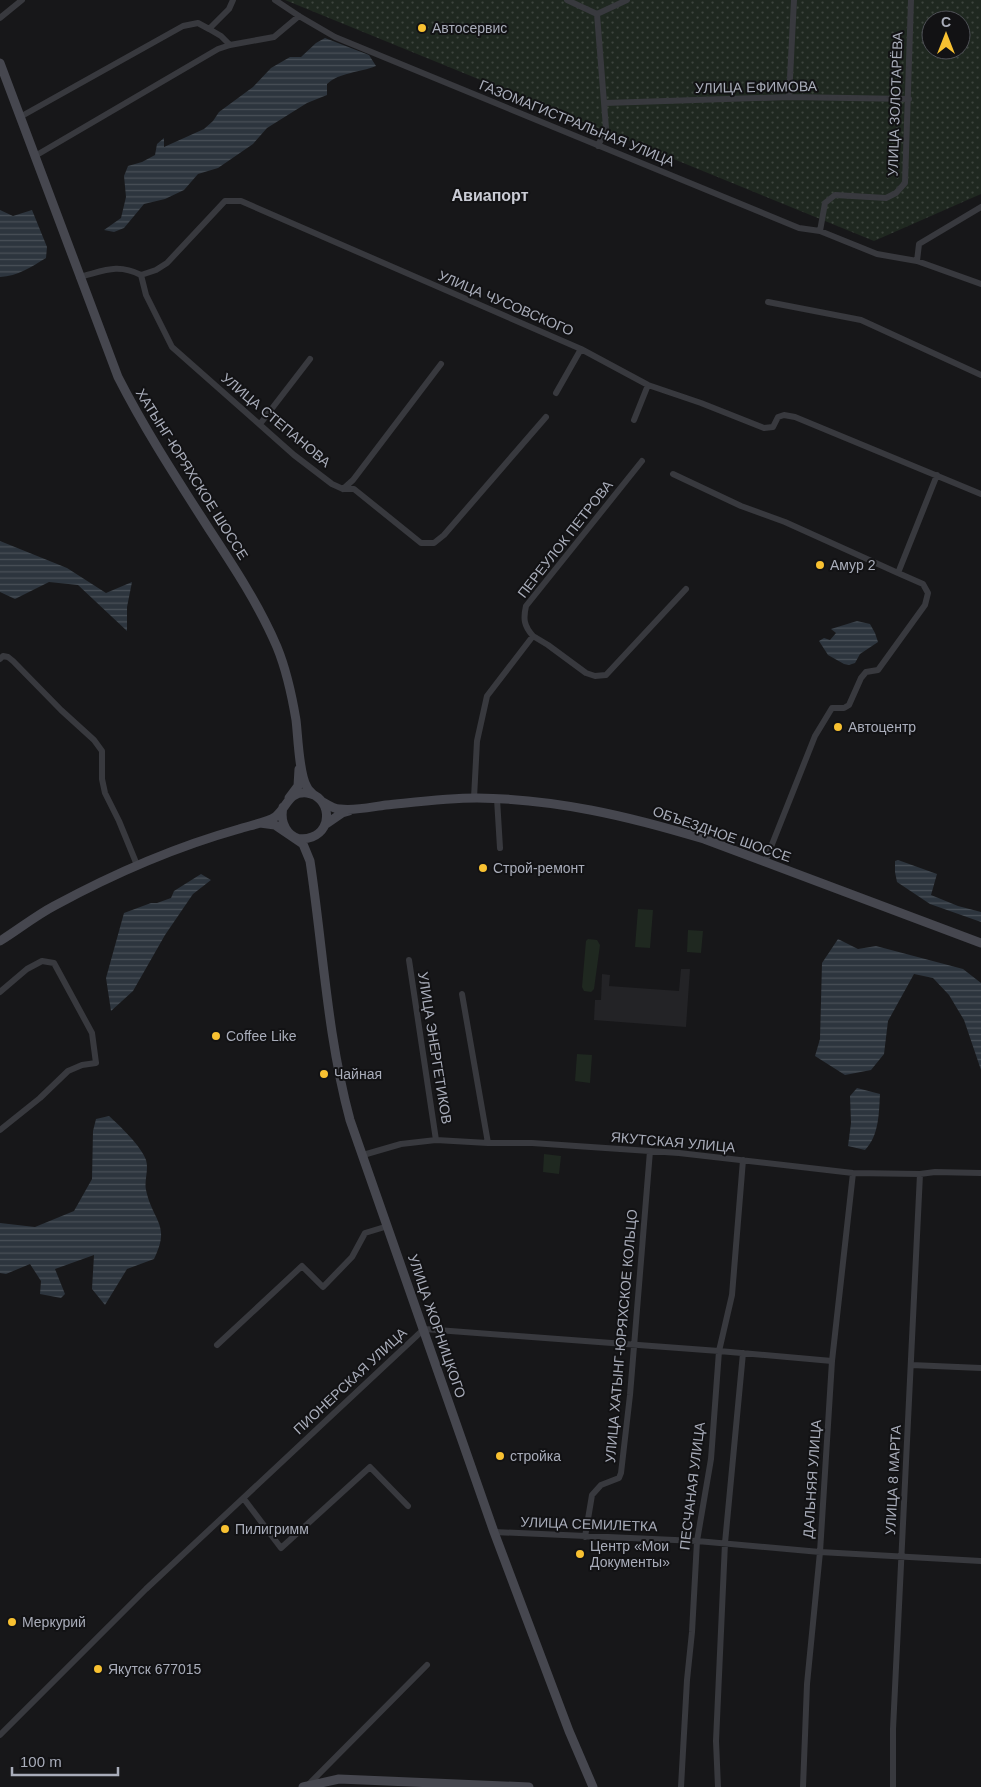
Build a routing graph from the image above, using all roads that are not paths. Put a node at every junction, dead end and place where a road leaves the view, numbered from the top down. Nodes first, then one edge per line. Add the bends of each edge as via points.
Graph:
1 (22, 0) edge
2 (233, 0) edge
3 (275, 0) edge
4 (566, 0) edge
5 (628, 0) edge
6 (794, 0) edge
7 (911, 0) edge
8 (597, 14) junction
9 (299, 16) junction
10 (0, 18) edge
11 (208, 29) junction
12 (230, 45) junction
13 (0, 63) edge
14 (789, 98) junction
15 (908, 100) junction
16 (604, 103) junction
17 (20, 117) junction
18 (598, 146) junction
19 (35, 156) junction
20 (981, 207) edge
21 (820, 231) junction
22 (917, 262) junction
23 (141, 275) junction
24 (79, 277) junction
25 (981, 284) edge
26 (768, 302) dead end
27 (581, 349) junction
28 (310, 359) dead end
29 (441, 364) dead end
30 (981, 375) edge
31 (648, 385) junction
32 (556, 393) dead end
33 (546, 417) dead end
34 (634, 420) dead end
35 (260, 424) junction
36 (642, 461) dead end
37 (672, 474) dead end
38 (937, 475) junction
39 (343, 489) junction
40 (981, 494) edge
41 (898, 573) junction
42 (686, 589) dead end
43 (533, 636) junction
44 (0, 659) edge
45 (300, 759) junction
46 (314, 795) junction
47 (474, 798) junction
48 (289, 799) junction
49 (497, 799) junction
50 (322, 802) junction
51 (283, 807) junction
52 (355, 809) junction
53 (260, 822) junction
54 (324, 827) junction
55 (291, 835) junction
56 (500, 848) dead end
57 (310, 861) junction
58 (764, 862) junction
59 (137, 865) junction
60 (0, 941) edge
61 (981, 943) edge
62 (409, 960) dead end
63 (0, 992) edge
64 (462, 994) dead end
65 (0, 1130) edge
66 (436, 1140) junction
67 (488, 1143) junction
68 (650, 1151) junction
69 (363, 1155) junction
70 (743, 1160) junction
71 (853, 1173) junction
72 (981, 1173) edge
73 (920, 1174) junction
74 (388, 1226) junction
75 (424, 1329) junction
76 (217, 1345) dead end
77 (634, 1345) junction
78 (719, 1351) junction
79 (743, 1353) junction
80 (832, 1361) junction
81 (911, 1366) junction
82 (981, 1368) edge
83 (244, 1498) junction
84 (408, 1506) dead end
85 (494, 1532) junction
86 (585, 1537) junction
87 (696, 1541) junction
88 (725, 1543) junction
89 (820, 1552) junction
90 (902, 1557) junction
91 (981, 1561) edge
92 (427, 1665) dead end
93 (0, 1735) edge
94 (306, 1786) edge
95 (529, 1787) edge
96 (593, 1787) edge
97 (681, 1787) edge
98 (718, 1787) edge
99 (804, 1787) edge
100 (893, 1787) edge

1 - 10 street
2 - 11 street via 229,9
3 - 9 street, ГАЗОМАГИСТРАЛЬНАЯ УЛИЦА
4 - 8 street
5 - 8 street
6 - 14 street
7 - 15 street, УЛИЦА ЗОЛОТАРЁВА
8 - 16 street
9 - 12 street via 274,37
9 - 18 street, ГАЗОМАГИСТРАЛЬНАЯ УЛИЦА via 335,37
11 - 12 street via 222,36
11 - 17 street via 198,23 182,26
12 - 19 street
13 - 17 main road, ХАТЫНГ-ЮРЯХСКОЕ ШОССЕ
14 - 15 street, УЛИЦА ЕФИМОВА
14 - 16 street, УЛИЦА ЕФИМОВА
15 - 21 street, УЛИЦА ЗОЛОТАРЁВА via 906,183 886,198 835,195 826,203
16 - 18 street via 606,128
17 - 19 main road, ХАТЫНГ-ЮРЯХСКОЕ ШОССЕ
18 - 21 street, ГАЗОМАГИСТРАЛЬНАЯ УЛИЦА via 799,228
19 - 24 main road, ХАТЫНГ-ЮРЯХСКОЕ ШОССЕ
20 - 22 street via 919,244
21 - 22 street, ГАЗОМАГИСТРАЛЬНАЯ УЛИЦА via 877,254
22 - 25 street
23 - 24 street via 122,268
23 - 27 street, УЛИЦА ЧУСОВСКОГО via 167,263 226,201 241,202
23 - 35 street, УЛИЦА СТЕПАНОВА via 146,295 172,347
24 - 45 main road, ХАТЫНГ-ЮРЯХСКОЕ ШОССЕ via 118,377 135,411 266,621 285,670 296,719
26 - 30 street via 861,320
27 - 31 street, УЛИЦА ЧУСОВСКОГО
27 - 32 street
28 - 35 street
29 - 39 street
31 - 34 street
31 - 38 street, УЛИЦА ЧУСОВСКОГО via 764,428 773,427 778,417 795,417
33 - 39 street, УЛИЦА СТЕПАНОВА via 434,543 421,543 354,489
35 - 39 street, УЛИЦА СТЕПАНОВА via 294,455
36 - 43 street, ПЕРЕУЛОК ПЕТРОВА via 526,606 526,628
37 - 41 street
38 - 40 street, УЛИЦА ЧУСОВСКОГО
38 - 41 street
41 - 58 street via 922,584 928,593 924,605 878,670 866,672 861,678 850,705 832,708 815,736
42 - 43 street via 606,675 586,673
43 - 47 street via 486,696 477,741
44 - 59 street via 3,656 13,661 102,751 105,793
45 - 46 main road, ХАТЫНГ-ЮРЯХСКОЕ ШОССЕ via 306,786
45 - 48 main road, ХАТЫНГ-ЮРЯХСКОЕ ШОССЕ via 298,786
46 - 48 main road via 301,793
46 - 50 main road
47 - 49 main road, ОБЪЕЗДНОЕ ШОССЕ
47 - 52 main road, ОБЪЕЗДНОЕ ШОССЕ
48 - 51 main road
49 - 56 street
49 - 58 main road, ОБЪЕЗДНОЕ ШОССЕ via 596,810 710,841
50 - 52 main road, ОБЪЕЗДНОЕ ШОССЕ via 341,809
50 - 54 main road via 326,809
51 - 53 main road via 275,817
51 - 55 main road via 284,827
52 - 54 main road, ОБЪЕЗДНОЕ ШОССЕ via 342,813
53 - 55 main road via 275,825
53 - 59 main road via 199,840
54 - 55 main road via 310,838
54 - 57 main road, УЛИЦА ЖОРНИЦКОГО via 312,842
55 - 57 main road, УЛИЦА ЖОРНИЦКОГО via 303,844
57 - 69 main road, УЛИЦА ЖОРНИЦКОГО via 341,1086
58 - 61 main road, ОБЪЕЗДНОЕ ШОССЕ
59 - 60 main road via 53,907
62 - 66 street, УЛИЦА ЭНЕРГЕТИКОВ
63 - 65 street via 27,969 42,961 54,963 92,1033 96,1063 68,1071
64 - 67 street
66 - 67 street, ЯКУТСКАЯ УЛИЦА
66 - 69 street, ЯКУТСКАЯ УЛИЦА via 401,1144
67 - 68 street, ЯКУТСКАЯ УЛИЦА
68 - 70 street, ЯКУТСКАЯ УЛИЦА
68 - 77 street, УЛИЦА ХАТЫНГ-ЮРЯХСКОЕ КОЛЬЦО
69 - 74 main road, УЛИЦА ЖОРНИЦКОГО
70 - 71 street, ЯКУТСКАЯ УЛИЦА
70 - 78 street, ПЕСЧАНАЯ УЛИЦА via 732,1295
71 - 73 street, ЯКУТСКАЯ УЛИЦА
71 - 80 street, ДАЛЬНЯЯ УЛИЦА
72 - 73 street, ЯКУТСКАЯ УЛИЦА
73 - 81 street, УЛИЦА 8 МАРТА
74 - 75 main road, УЛИЦА ЖОРНИЦКОГО
74 - 76 street via 365,1233 352,1257 323,1288 302,1266
75 - 77 street, ПИОНЕРСКАЯ УЛИЦА
75 - 83 street, ПИОНЕРСКАЯ УЛИЦА
75 - 85 main road, УЛИЦА ЖОРНИЦКОГО
77 - 78 street, ПИОНЕРСКАЯ УЛИЦА
77 - 86 street, УЛИЦА ХАТЫНГ-ЮРЯХСКОЕ КОЛЬЦО via 621,1474 619,1478 601,1485 592,1495
78 - 79 street, ПИОНЕРСКАЯ УЛИЦА
78 - 87 street, ПЕСЧАНАЯ УЛИЦА via 712,1459
79 - 80 street, ПИОНЕРСКАЯ УЛИЦА
79 - 88 street
80 - 89 street, ДАЛЬНЯЯ УЛИЦА
81 - 82 street
81 - 90 street, УЛИЦА 8 МАРТА
83 - 84 street via 281,1548 370,1467
83 - 93 street, ПИОНЕРСКАЯ УЛИЦА via 146,1589
85 - 86 street, УЛИЦА СЕМИЛЕТКА
85 - 96 main road, УЛИЦА ЖОРНИЦКОГО
86 - 87 street, УЛИЦА СЕМИЛЕТКА
87 - 88 street, УЛИЦА СЕМИЛЕТКА
87 - 97 street, ПЕСЧАНАЯ УЛИЦА
88 - 89 street, УЛИЦА СЕМИЛЕТКА
88 - 98 street via 716,1741
89 - 90 street, УЛИЦА СЕМИЛЕТКА
89 - 99 street, ДАЛЬНЯЯ УЛИЦА via 807,1684
90 - 91 street, УЛИЦА СЕМИЛЕТКА
90 - 100 street, УЛИЦА 8 МАРТА
92 - 94 street
94 - 95 main road via 339,1779

